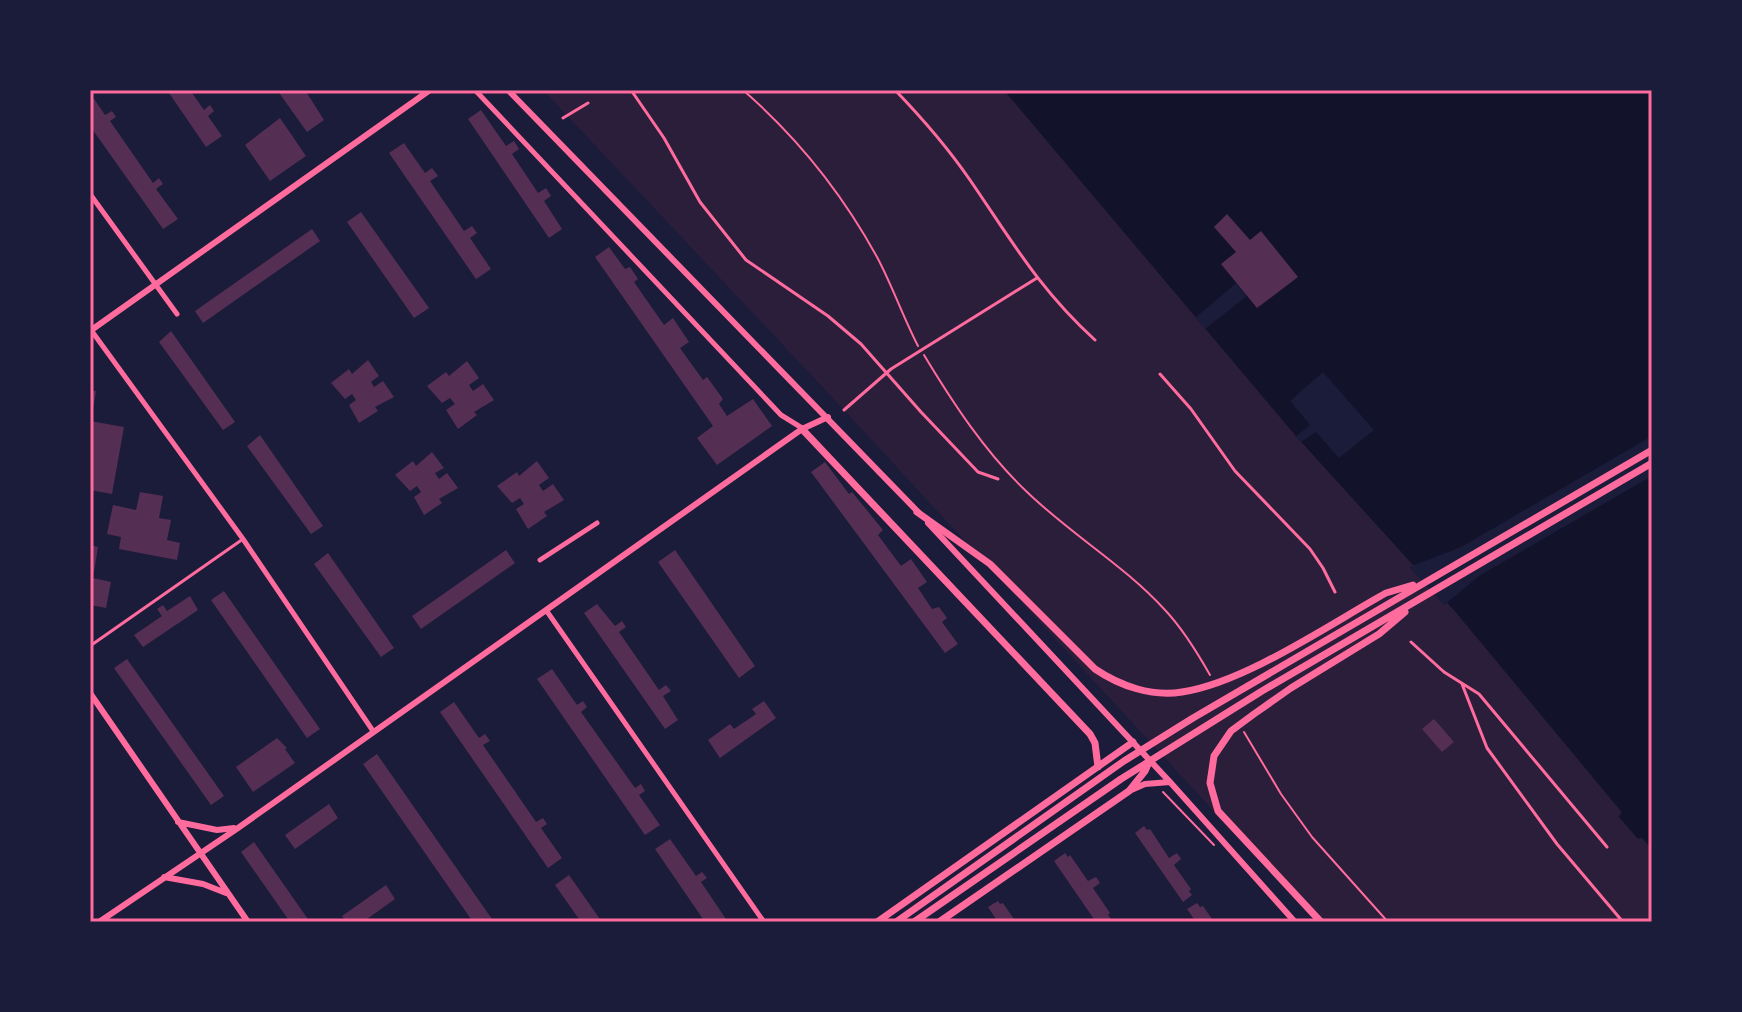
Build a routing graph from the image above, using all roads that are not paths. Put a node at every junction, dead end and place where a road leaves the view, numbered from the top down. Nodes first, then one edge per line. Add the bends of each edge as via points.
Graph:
1 (430, 90) edge
2 (475, 90) edge
3 (508, 90) edge
4 (631, 90) edge
5 (895, 90) edge
6 (588, 103) dead end
7 (563, 118) dead end
8 (90, 194) edge
9 (1037, 278) junction
10 (155, 284) junction
11 (177, 314) dead end
12 (90, 330) edge
13 (1095, 340) dead end
14 (887, 373) junction
15 (1160, 374) dead end
16 (844, 410) dead end
17 (828, 417) junction
18 (802, 429) junction
19 (1652, 450) edge
20 (1652, 463) edge
21 (998, 479) dead end
22 (917, 512) junction
23 (597, 523) dead end
24 (243, 539) junction
25 (540, 560) dead end
26 (1422, 582) junction
27 (1335, 592) dead end
28 (1419, 600) junction
29 (546, 610) junction
30 (1411, 642) dead end
31 (90, 646) edge
32 (1462, 684) junction
33 (90, 693) edge
34 (373, 731) junction
35 (1133, 742) junction
36 (1150, 761) junction
37 (1098, 767) junction
38 (1170, 782) junction
39 (1129, 791) junction
40 (178, 822) junction
41 (238, 828) junction
42 (1607, 847) dead end
43 (199, 852) junction
44 (164, 877) junction
45 (229, 894) junction
46 (99, 922) edge
47 (248, 922) edge
48 (764, 922) edge
49 (877, 922) edge
50 (896, 922) edge
51 (914, 922) edge
52 (939, 922) edge
53 (1295, 922) edge
54 (1321, 922) edge
55 (1623, 922) edge

1 - 10 street
2 - 18 street via 781,415
3 - 17 street
4 - 14 street via 700,202 736,249 847,331
5 - 9 street via 968,178
6 - 7 street
8 - 10 street
9 - 13 street
9 - 14 street
10 - 11 street
10 - 12 street
12 - 24 street
14 - 16 street
14 - 21 street via 978,472
15 - 27 street via 1235,471 1310,549
17 - 18 street
17 - 22 street
18 - 29 street
18 - 37 main road via 1090,734
19 - 26 main road
20 - 28 main road
22 - 26 main road via 990,564 1103,674 1163,693 1231,678 1386,593
22 - 35 street
23 - 25 street
24 - 31 street
24 - 34 street
26 - 50 main road via 1124,761
28 - 51 main road via 1121,779
28 - 54 main road via 1379,634 1231,731 1214,756 1210,783 1218,811
29 - 34 street
29 - 48 street
30 - 32 street
32 - 42 street via 1479,694
32 - 55 street via 1487,748
33 - 40 street
34 - 41 street
35 - 36 street
35 - 37 main road
36 - 38 street
36 - 39 main road
37 - 49 main road
38 - 39 street
38 - 53 street
39 - 52 main road
40 - 41 street via 217,830
40 - 43 street
41 - 43 street
43 - 44 street
43 - 45 street
44 - 45 street
44 - 46 street
45 - 47 street

